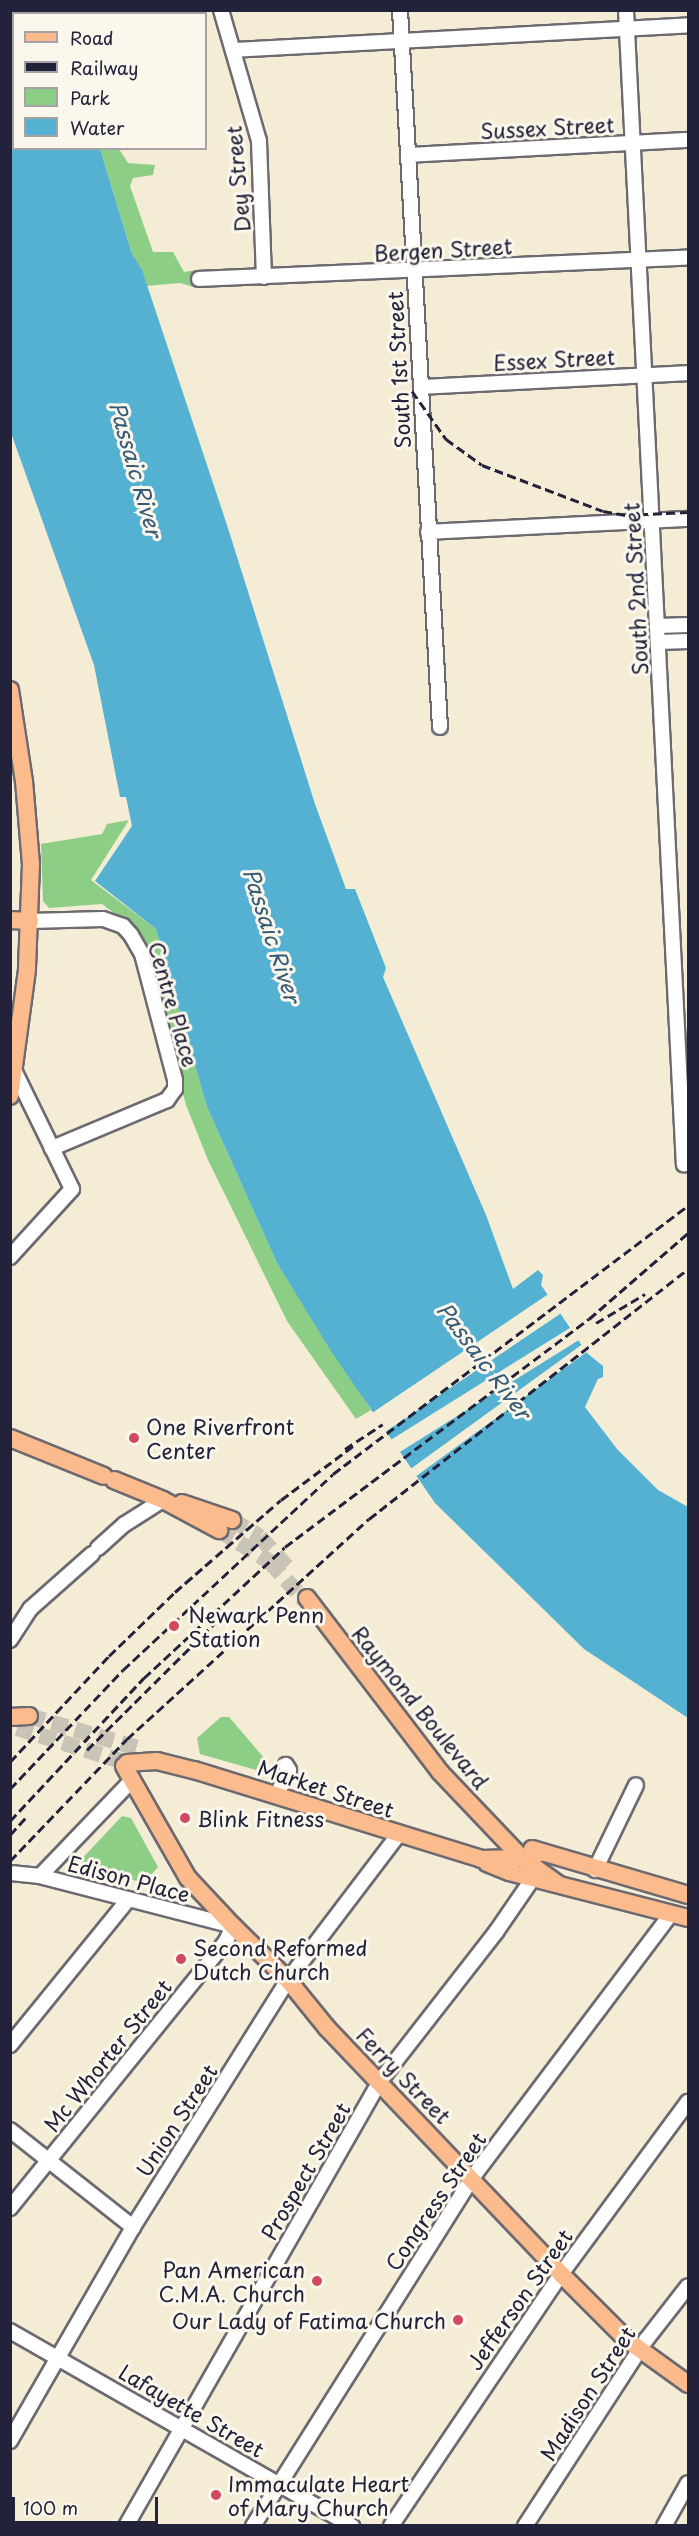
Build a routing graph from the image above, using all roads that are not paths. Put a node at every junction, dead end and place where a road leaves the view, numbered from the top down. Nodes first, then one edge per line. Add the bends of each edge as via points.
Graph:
1 (221, 10) edge
2 (400, 10) edge
3 (626, 10) edge
4 (688, 25) edge
5 (627, 28) junction
6 (402, 41) junction
7 (233, 50) junction
8 (688, 140) edge
9 (634, 143) junction
10 (408, 155) junction
11 (688, 258) edge
12 (639, 260) junction
13 (414, 272) junction
14 (264, 277) junction
15 (199, 279) dead end
16 (688, 374) edge
17 (644, 376) junction
18 (421, 387) junction
19 (688, 519) edge
20 (653, 521) junction
21 (428, 532) junction
22 (688, 625) edge
23 (658, 626) junction
24 (688, 640) edge
25 (659, 642) junction
26 (10, 690) edge
27 (440, 727) dead end
28 (10, 920) edge
29 (30, 921) junction
30 (682, 976) edge
31 (14, 1070) junction
32 (10, 1096) edge
33 (52, 1149) junction
34 (684, 1165) dead end
35 (10, 1257) edge
36 (10, 1438) edge
37 (163, 1500) junction
38 (225, 1525) tunnel mouth
39 (306, 1599) tunnel mouth
40 (10, 1640) edge
41 (29, 1716) tunnel mouth
42 (13, 1723) edge
43 (141, 1749) tunnel mouth
44 (157, 1761) junction
45 (286, 1765) dead end
46 (128, 1769) junction
47 (636, 1785) dead end
48 (276, 1796) junction
49 (491, 1828) junction
50 (398, 1835) junction
51 (455, 1851) junction
52 (522, 1858) junction
53 (481, 1859) junction
54 (540, 1864) junction
55 (595, 1870) junction
56 (13, 1875) edge
57 (40, 1876) junction
58 (688, 1895) edge
59 (128, 1900) junction
60 (672, 1914) junction
61 (688, 1918) edge
62 (232, 1926) junction
63 (288, 1980) junction
64 (10, 2045) edge
65 (380, 2081) junction
66 (687, 2106) edge
67 (10, 2130) edge
68 (49, 2160) junction
69 (472, 2178) junction
70 (10, 2208) edge
71 (133, 2227) junction
72 (561, 2274) junction
73 (688, 2286) edge
74 (10, 2331) edge
75 (640, 2349) junction
76 (59, 2358) junction
77 (688, 2384) edge
78 (180, 2427) junction
79 (10, 2441) edge
80 (688, 2482) edge
81 (276, 2483) junction
82 (126, 2526) edge
83 (253, 2526) edge
84 (352, 2526) edge
85 (391, 2526) edge
86 (525, 2526) edge
87 (664, 2526) edge

1 - 7 street, Dey Street
2 - 6 street, South 1st Street
3 - 5 street, South 2nd Street
4 - 5 street
5 - 6 street
5 - 9 street, South 2nd Street
6 - 7 street
6 - 10 street, South 1st Street
7 - 14 street, Dey Street via 259,141
8 - 9 street, Sussex Street
9 - 10 street, Sussex Street
9 - 12 street, South 2nd Street
10 - 13 street, South 1st Street
11 - 12 street, Bergen Street
12 - 13 street, Bergen Street
12 - 17 street, South 2nd Street
13 - 14 street, Bergen Street
13 - 18 street, South 1st Street
14 - 15 street, Bergen Street
16 - 17 street, Essex Street
17 - 18 street, Essex Street
17 - 20 street, South 2nd Street
18 - 21 street, South 1st Street
19 - 20 street
20 - 21 street
20 - 23 street, South 2nd Street
21 - 27 street, South 1st Street
22 - 23 street
23 - 25 street, South 2nd Street
24 - 25 street
25 - 30 street, South 2nd Street
26 - 29 main road via 30,825
28 - 29 main road
29 - 31 main road
29 - 33 street, Centre Place via 103,919 123,926 142,954 175,1080 175,1089 167,1100
30 - 34 street, South 2nd Street
31 - 32 main road
31 - 33 street
33 - 35 street via 72,1189
36 - 37 main road
37 - 38 main road
37 - 40 street via 125,1524 30,1609
39 - 49 main road, Raymond Boulevard via 440,1772
41 - 42 main road
43 - 44 main road, Market Street
44 - 46 main road
44 - 48 main road, Market Street
45 - 48 street via 289,1770
46 - 57 street
46 - 62 main road, Ferry Street via 188,1878
47 - 55 street
48 - 50 main road, Market Street
49 - 51 main road via 484,1848
49 - 52 main road, Raymond Boulevard
49 - 54 main road, Raymond Boulevard
50 - 51 main road, Market Street
50 - 63 street, Union Street
51 - 53 main road, Market Street
52 - 53 main road, Market Street
52 - 54 main road, Market Street
53 - 54 main road, Market Street via 493,1867
54 - 55 main road, Market Street
54 - 60 main road, Raymond Boulevard via 558,1884
54 - 65 street, Prospect Street via 477,1958
55 - 58 main road, Market Street
56 - 57 street, Edison Place
57 - 59 street, Edison Place
59 - 62 street, Edison Place
59 - 64 street
60 - 61 main road
60 - 69 street, Congress Street
62 - 63 main road, Ferry Street
62 - 68 street, Mc Whorter Street via 226,1941
63 - 65 main road, Ferry Street via 327,2028
63 - 71 street, Union Street
65 - 69 main road, Ferry Street
65 - 78 street, Prospect Street
66 - 72 street, Jefferson Street
67 - 68 street
68 - 70 street, Mc Whorter Street
68 - 71 street
69 - 72 main road, Ferry Street
69 - 81 street, Congress Street
71 - 76 street, Union Street
72 - 75 main road, Ferry Street
72 - 85 street, Jefferson Street
73 - 75 street, Madison Street
74 - 76 street, Lafayette Street
75 - 77 main road, Ferry Street
75 - 86 street, Madison Street
76 - 78 street, Lafayette Street
76 - 79 street, Union Street
78 - 81 street, Lafayette Street
78 - 82 street, Prospect Street
80 - 87 street
81 - 83 street, Congress Street
81 - 84 street, Lafayette Street

